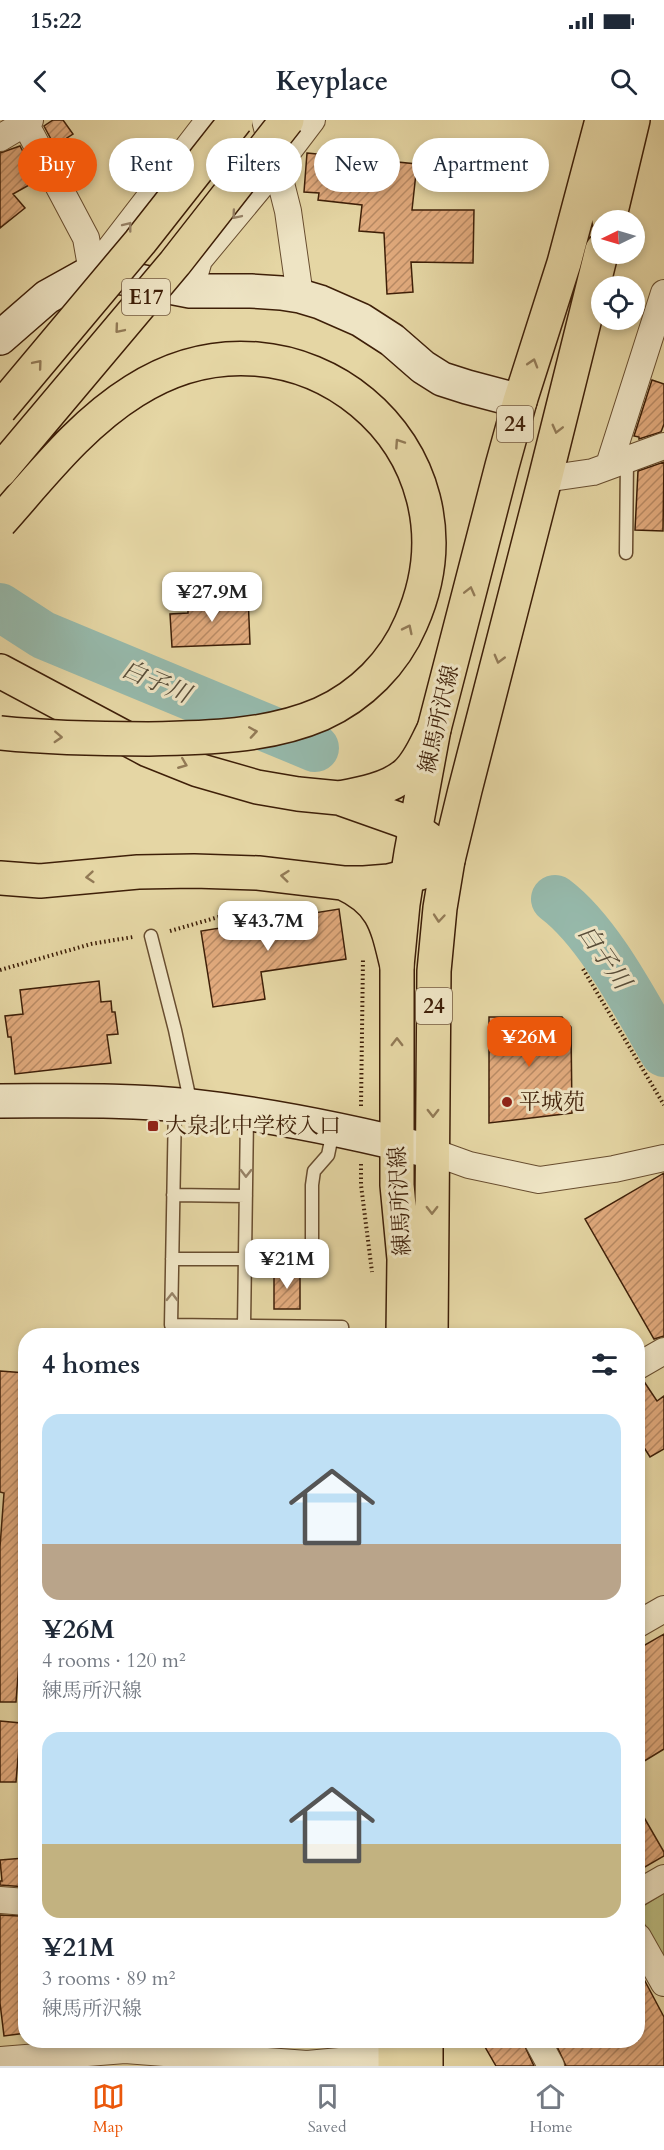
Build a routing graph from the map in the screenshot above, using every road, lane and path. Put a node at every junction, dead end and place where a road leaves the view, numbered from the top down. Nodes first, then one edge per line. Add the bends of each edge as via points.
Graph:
1 (209, 120) edge
2 (236, 120) edge
3 (265, 120) edge
4 (287, 120) edge
5 (312, 120) edge
6 (602, 120) edge
7 (633, 120) edge
8 (28, 121) edge
9 (0, 138) edge
10 (270, 138) edge
11 (298, 138) edge
12 (255, 192) edge
13 (283, 192) edge
14 (611, 210) edge
15 (599, 264) edge
16 (92, 272) junction
17 (190, 291) junction
18 (664, 293) edge
19 (300, 296) junction
20 (0, 338) edge
21 (520, 401) junction
22 (0, 409) edge
23 (664, 446) edge
24 (618, 462) junction
25 (0, 471) edge
26 (545, 479) junction
27 (0, 522) edge
28 (626, 553) dead end
29 (0, 671) edge
30 (434, 729) junction
31 (0, 733) edge
32 (339, 798) junction
33 (415, 828) junction
34 (448, 860) junction
35 (407, 876) junction
36 (0, 878) edge
37 (40, 881) junction
38 (343, 883) junction
39 (0, 891) edge
40 (151, 936) dead end
41 (363, 948) dead end
42 (397, 966) junction
43 (583, 969) dead end
44 (0, 1101) edge
45 (183, 1105) junction
46 (664, 1105) edge
47 (247, 1115) junction
48 (347, 1122) junction
49 (397, 1143) junction
50 (433, 1152) junction
51 (361, 1157) dead end
52 (664, 1158) edge
53 (173, 1195) junction
54 (246, 1196) junction
55 (312, 1244) dead end
56 (172, 1259) junction
57 (244, 1259) junction
58 (372, 1273) dead end
59 (171, 1328) edge
60 (237, 1328) edge
61 (290, 1328) edge
62 (342, 1328) edge
63 (403, 1328) edge
64 (431, 1328) edge
65 (664, 1351) edge
66 (645, 1362) edge
67 (664, 1609) edge
68 (645, 1620) edge
69 (664, 1878) edge
70 (645, 1889) edge
71 (0, 1900) edge
72 (18, 1901) edge
73 (645, 1949) edge
74 (664, 1983) edge
75 (426, 2048) edge
76 (541, 2048) edge
77 (395, 2054) edge
78 (0, 2060) edge
79 (224, 2062) edge
80 (426, 2066) edge
81 (551, 2066) edge

16 -> 1 street
22 -> 2 main road, E17, bridge via 141,242
3 - 10 street
4 -> 25 main road, E17, bridge via 175,262
5 - 11 street
21 -> 6 main road, 練馬所沢線 / 24 via 564,263
7 - 14 main road
8 - 9 street
8 - 16 street via 86,238
12 -> 17 street via 199,260
13 - 19 street
15 -> 26 main road, 練馬所沢線 / 24
16 - 17 street
16 - 20 street via 47,297
17 - 19 street
18 - 24 street
19 - 21 street via 362,320 442,378
30 -> 21 main road, 練馬所沢線 / 24
23 - 24 street
24 - 26 street via 593,472
24 - 28 lane
26 -> 34 main road, 練馬所沢線 / 24
31 -> 27 main road, bridge via 94,738 206,737 268,730 320,714 360,690 394,653 417,610 429,559 429,534 420,489 412,466 388,428 337,383 275,360 205,362 135,390 72,442
29 -> 32 main road via 148,750 198,770 257,787
30 - 32 main road via 414,764 398,780 366,793
30 - 33 main road, 練馬所沢線 / 24
32 - 33 main road
33 - 34 main road
33 - 35 main road, 練馬所沢線 / 24
34 - 35 main road
34 -> 50 main road, 練馬所沢線 / 24 via 434,971
35 - 38 main road via 389,881
35 - 42 main road, 練馬所沢線 / 24
36 - 37 main road
38 -> 37 main road via 258,873 194,871
37 - 39 main road
38 - 42 main road via 373,902 387,929
40 - 45 lane via 175,1030
41 - 48 path
49 -> 42 main road, 練馬所沢線 / 24
43 - 46 path
44 - 45 street
45 - 47 street
45 - 53 lane
47 - 48 street
47 -> 54 lane
48 - 49 street
48 - 55 lane via 314,1171
49 - 50 street
49 - 63 main road, 練馬所沢線 / 24 via 404,1259
50 - 52 street via 469,1165 539,1180
50 -> 64 main road, 練馬所沢線 / 24
51 - 58 path via 360,1185
53 - 54 lane
53 - 56 lane
54 - 57 lane
56 - 57 lane
59 -> 56 lane
57 - 60 lane
61 - 62 lane
65 - 66 street
67 - 68 street
69 - 70 street
71 - 72 street
73 - 74 street
75 - 80 main road
76 - 81 street
77 - 79 street via 307,2064
78 - 79 street via 126,2050

